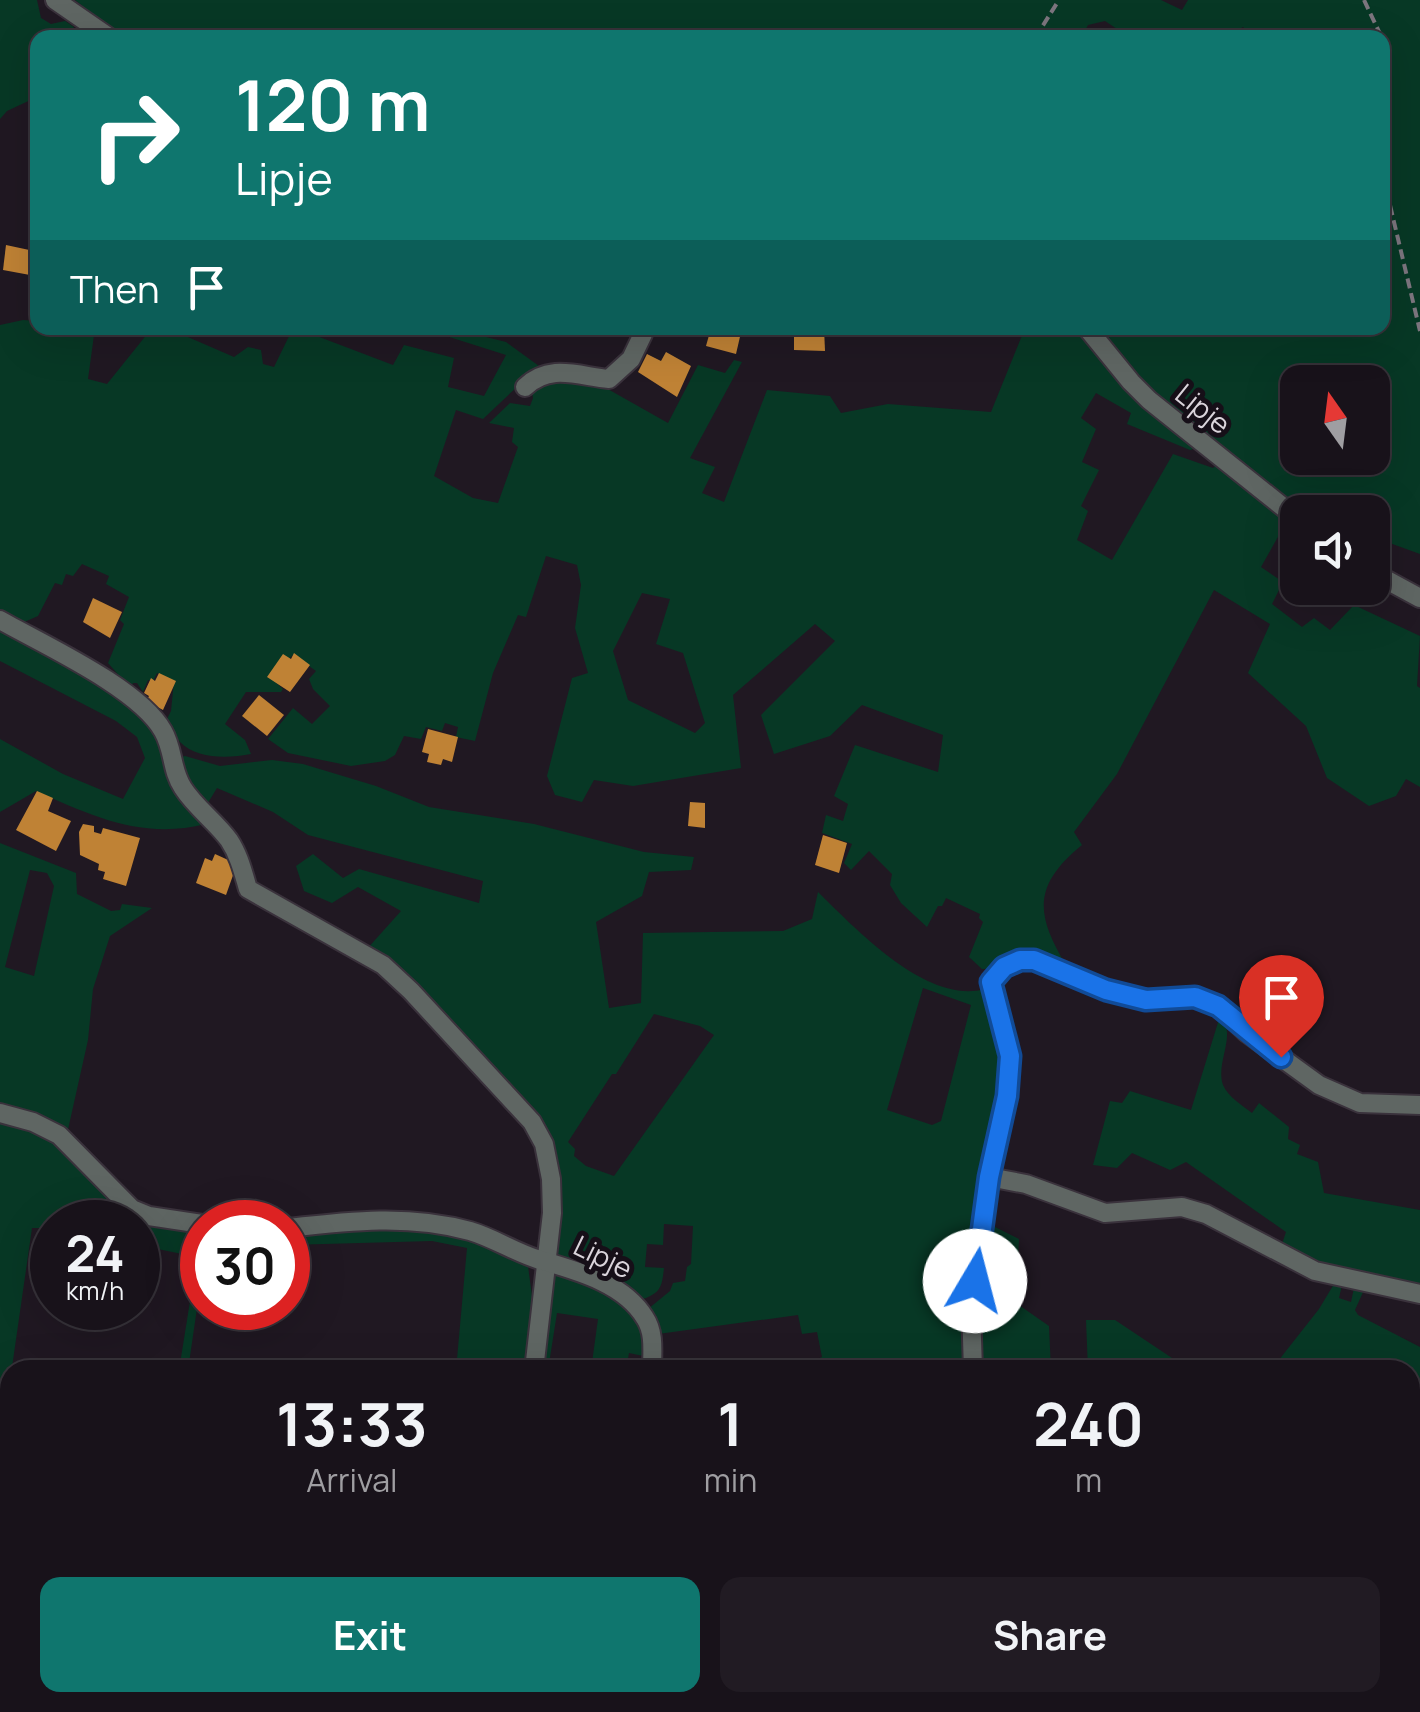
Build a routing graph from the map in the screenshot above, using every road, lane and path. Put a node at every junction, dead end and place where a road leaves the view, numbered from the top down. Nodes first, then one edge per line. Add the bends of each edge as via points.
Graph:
1 (54, 0) edge
2 (1059, 0) edge
3 (1364, 0) edge
4 (98, 30) edge
5 (1040, 30) edge
6 (1378, 30) edge
7 (1390, 205) edge
8 (1420, 331) edge
9 (643, 335) edge
10 (1093, 335) edge
11 (524, 387) dead end
12 (1280, 504) edge
13 (1390, 582) edge
14 (1420, 598) edge
15 (0, 620) edge
16 (1420, 1106) edge
17 (0, 1113) edge
18 (989, 1177) junction
19 (180, 1221) edge
20 (310, 1225) edge
21 (542, 1260) junction
22 (1420, 1294) edge
23 (536, 1360) edge
24 (652, 1360) edge
25 (973, 1360) edge

1 - 4 street
2 - 5 path
3 - 6 path
7 - 8 path
9 - 11 street via 631,360 610,379 549,373
10 - 12 street, Lipje via 1149,400
13 - 14 street
15 - 21 street via 146,709 163,731 173,772 228,840 248,890 383,965 532,1122 551,1179
16 - 18 street via 1360,1104 1319,1085 1218,1006 1195,997 1146,1000 1020,960 991,982 1010,1056
17 - 19 street via 59,1135 132,1209
18 - 22 street via 1104,1213 1182,1208 1206,1214 1315,1272
18 - 25 street via 972,1307
20 - 21 street, Lipje via 369,1218 419,1222 470,1232
21 - 23 street
21 - 24 street, Lipje via 626,1296 646,1318

